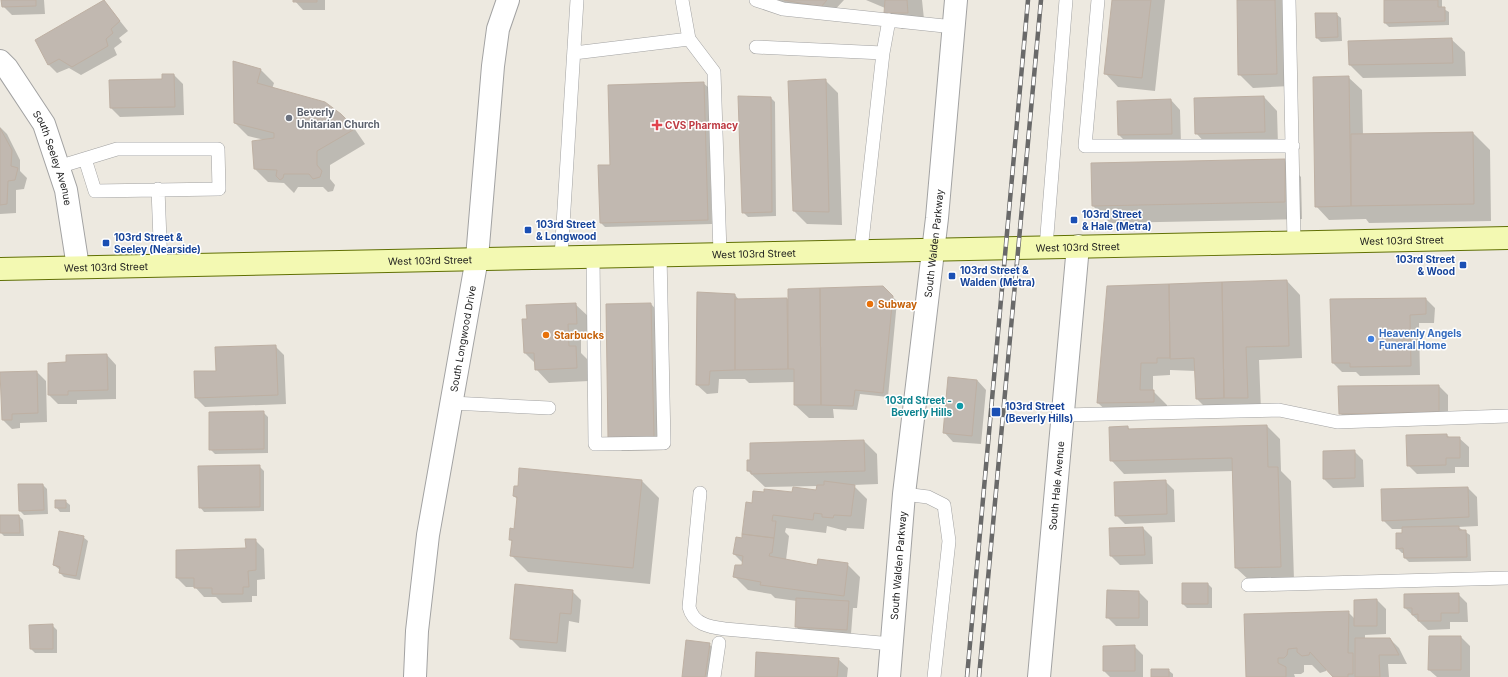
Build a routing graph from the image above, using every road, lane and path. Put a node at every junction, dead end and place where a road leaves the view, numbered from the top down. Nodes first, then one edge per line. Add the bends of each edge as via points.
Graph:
1 (508, 0) edge
2 (577, 0) edge
3 (682, 0) edge
4 (756, 0) edge
5 (956, 0) edge
6 (1066, 0) edge
7 (1098, 0) edge
8 (1289, 0) edge
9 (889, 20) junction
10 (954, 27) junction
11 (689, 39) junction
12 (756, 47) dead end
13 (574, 53) junction
14 (883, 53) junction
15 (0, 60) edge
16 (1293, 146) junction
17 (85, 159) junction
18 (58, 167) junction
19 (158, 189) junction
20 (1508, 238) edge
21 (1294, 242) junction
22 (1078, 246) junction
23 (1046, 247) junction
24 (933, 249) junction
25 (862, 250) junction
26 (720, 253) junction
27 (660, 254) junction
28 (593, 256) junction
29 (561, 257) junction
30 (477, 258) junction
31 (160, 266) junction
32 (78, 268) junction
33 (0, 269) edge
34 (452, 403) junction
35 (549, 408) dead end
36 (1063, 415) junction
37 (1508, 416) edge
38 (700, 493) dead end
39 (904, 494) junction
40 (1508, 578) edge
41 (1248, 586) dead end
42 (719, 643) dead end
43 (892, 644) junction
44 (415, 677) edge
45 (714, 677) edge
46 (889, 677) edge
47 (934, 677) edge
48 (1039, 677) edge

1 - 30 street, South Longwood Drive via 498,29 493,66
2 - 13 lane
3 - 11 lane
4 - 9 lane via 783,9
5 - 10 street, South Walden Parkway
6 - 23 lane
7 - 16 lane via 1085,146
8 - 16 lane
9 - 10 lane
9 - 14 lane
10 - 24 street, South Walden Parkway
11 - 13 lane
11 - 26 lane via 714,72
12 - 14 lane
13 - 29 lane
14 - 25 lane
15 - 18 street, South Seeley Avenue via 44,124
16 - 21 lane
17 - 18 lane
17 - 19 lane via 95,191
17 - 19 lane via 117,149 218,149 219,189
18 - 32 street, South Seeley Avenue via 66,190
19 - 31 lane
20 - 21 main road, West 103rd Street
21 - 22 main road, West 103rd Street
22 - 23 main road, West 103rd Street
22 - 36 street, South Hale Avenue
23 - 24 main road, West 103rd Street
24 - 25 main road, West 103rd Street
24 - 39 street, South Walden Parkway
25 - 26 main road, West 103rd Street
26 - 27 main road, West 103rd Street
27 - 28 main road, West 103rd Street
27 - 28 lane via 664,443 595,444
28 - 29 main road, West 103rd Street
29 - 30 main road, West 103rd Street
30 - 31 main road, West 103rd Street
30 - 34 street, South Longwood Drive
31 - 32 main road, West 103rd Street
32 - 33 main road, West 103rd Street
34 - 35 lane
34 - 44 street, South Longwood Drive via 428,535 417,631
36 - 37 lane via 1279,410 1337,422
36 - 48 street, South Hale Avenue
38 - 43 lane via 689,607 691,615 696,620 704,625 725,629
39 - 43 street, South Walden Parkway
39 - 47 lane via 928,497 944,505 947,518 949,541
40 - 41 lane
42 - 45 lane
43 - 46 street, South Walden Parkway

